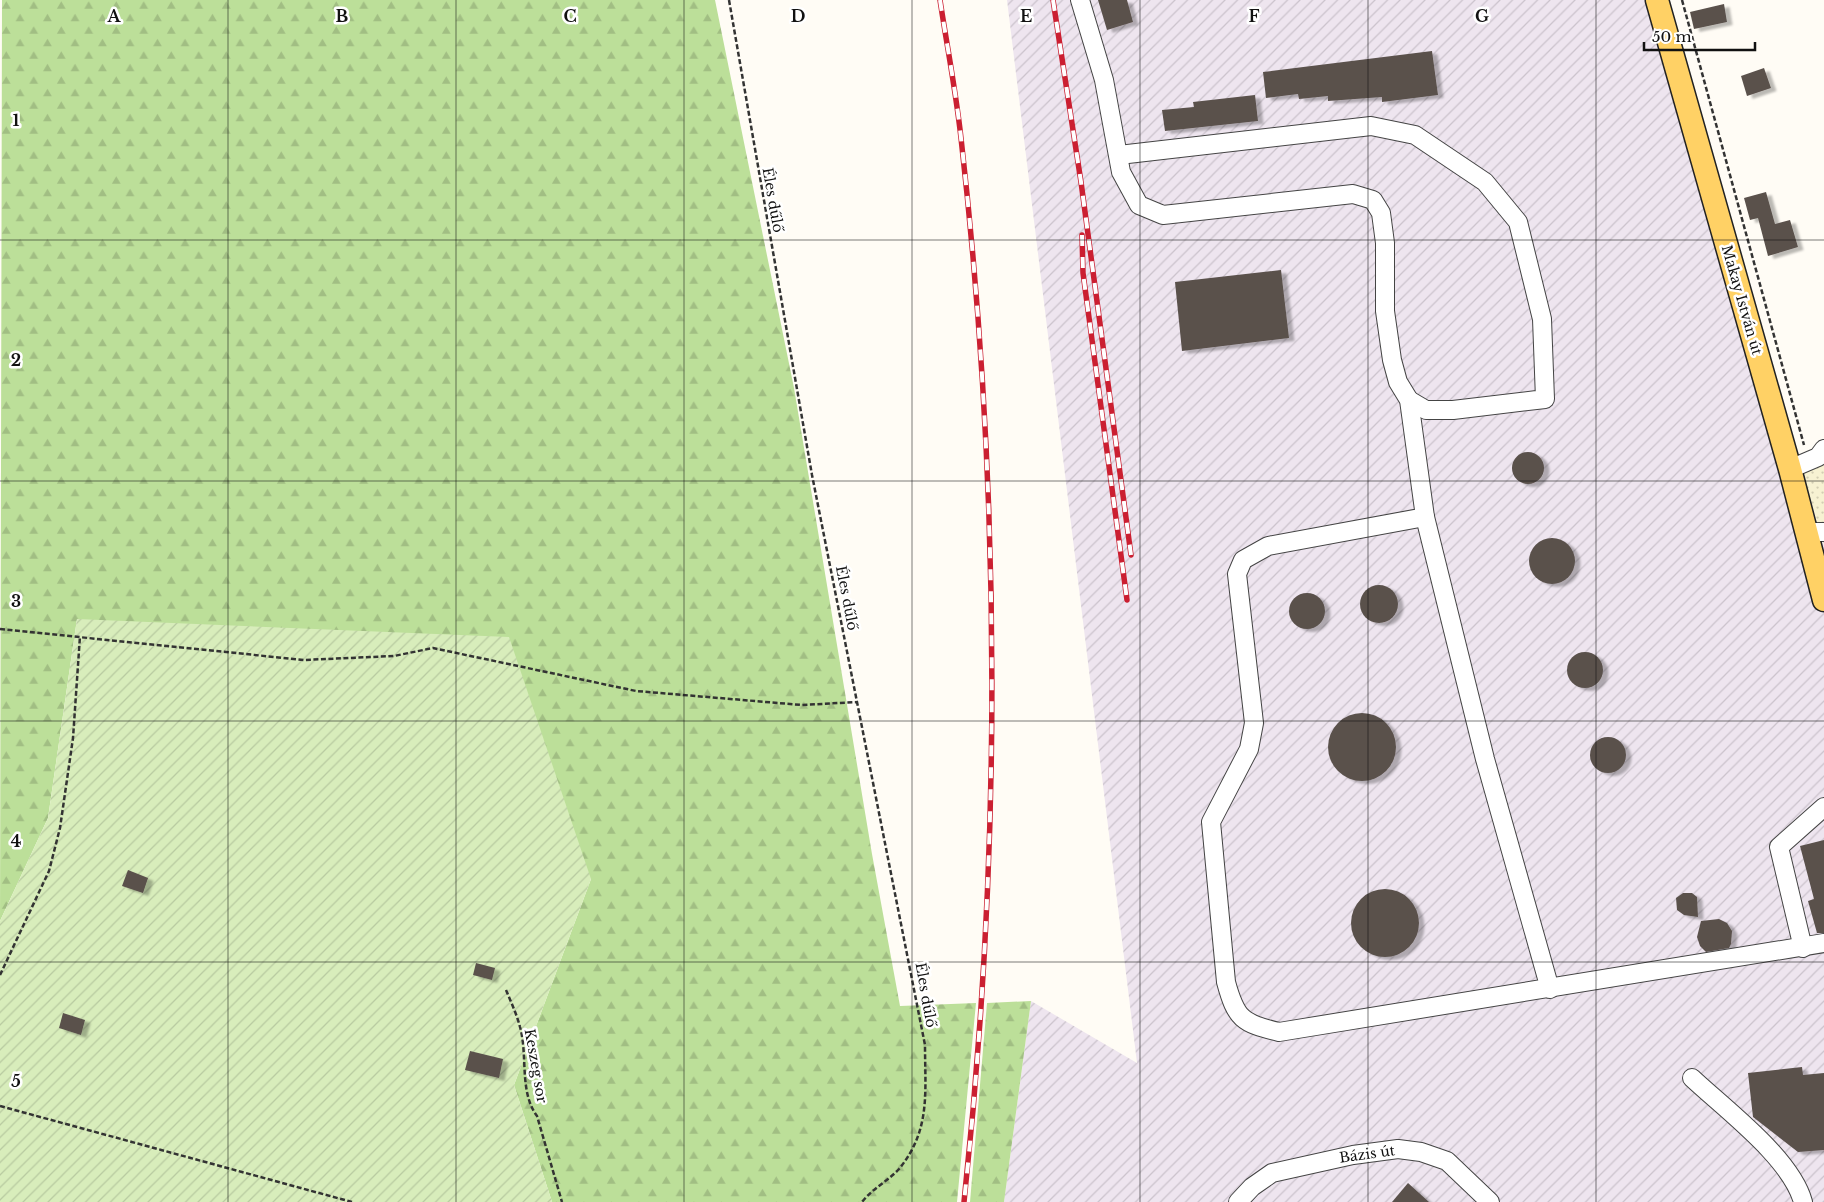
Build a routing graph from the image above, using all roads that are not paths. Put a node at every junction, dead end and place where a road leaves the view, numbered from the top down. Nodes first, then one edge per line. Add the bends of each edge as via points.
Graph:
1 (1080, 0) edge
2 (1657, 0) edge
3 (1119, 155) junction
4 (1409, 400) junction
5 (1824, 449) edge
6 (1800, 465) junction
7 (1425, 517) junction
8 (1815, 532) edge
9 (1824, 600) edge
10 (1824, 807) edge
11 (1824, 944) edge
12 (1803, 948) junction
13 (1550, 989) junction
14 (1692, 1078) dead end
15 (1238, 1202) edge
16 (1490, 1202) edge
17 (1803, 1202) edge

1 - 3 street via 1104,80
2 - 6 main road, Makay István út
3 - 4 street via 1122,172 1139,205 1163,215 1354,194 1373,200 1381,212 1385,243 1385,311 1392,360 1398,382
3 - 4 street via 1371,126 1415,135 1485,182 1518,222 1542,319 1545,399 1444,410 1426,410
4 - 7 street
5 - 6 street via 1818,457
6 - 8 main road, Makay István út
7 - 13 street via 1485,759
7 - 13 street via 1268,546 1243,560 1237,574 1254,723 1249,749 1211,822 1232,1006 1251,1025 1279,1032
8 - 9 main road, Makay István út
10 - 12 street via 1779,847
11 - 12 street
12 - 13 street
14 - 17 street via 1783,1163
15 - 16 street, Bázis út via 1272,1173 1353,1154 1398,1148 1447,1161

